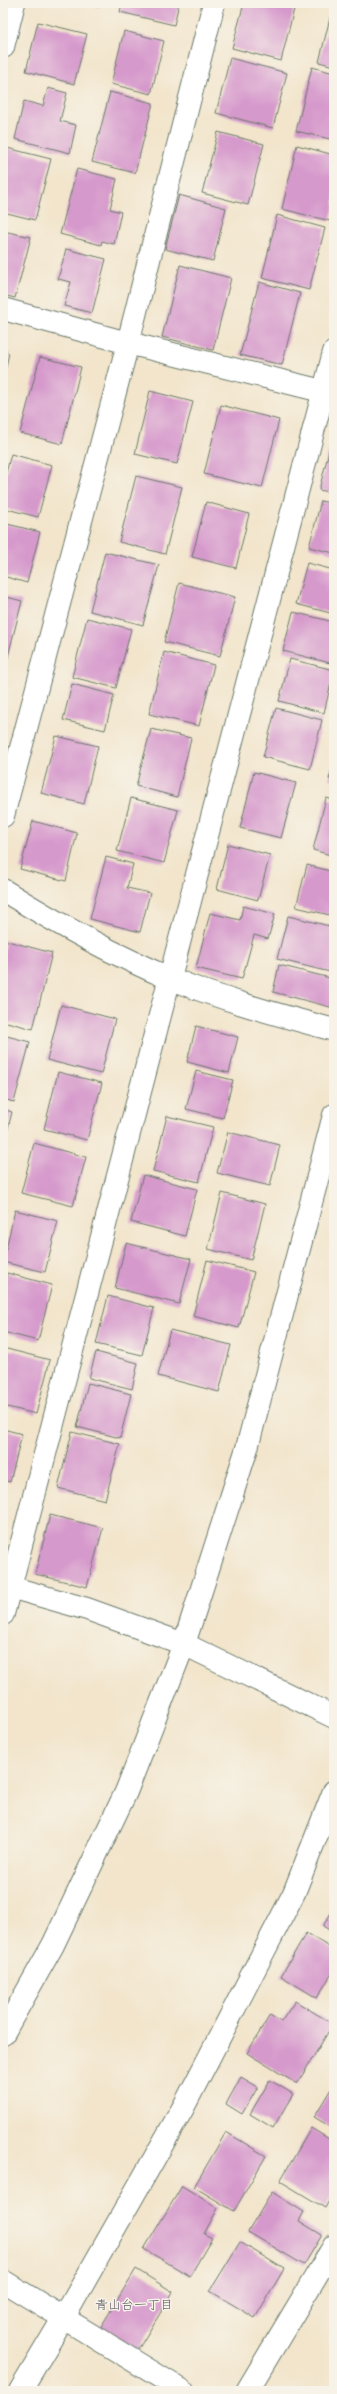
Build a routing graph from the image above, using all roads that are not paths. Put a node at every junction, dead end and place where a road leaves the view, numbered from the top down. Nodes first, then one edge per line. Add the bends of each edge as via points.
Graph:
1 (14, 3) edge
2 (214, 3) edge
3 (3, 47) edge
4 (3, 310) edge
5 (128, 343) junction
6 (334, 352) edge
7 (329, 392) edge
8 (3, 816) edge
9 (3, 890) edge
10 (169, 978) junction
11 (334, 1030) edge
12 (334, 1115) edge
13 (7, 1586) edge
14 (3, 1614) edge
15 (184, 1644) junction
16 (334, 1717) edge
17 (334, 1791) edge
18 (3, 2034) edge
19 (334, 2246) edge
20 (3, 2281) edge
21 (63, 2319) junction
22 (20, 2391) edge
23 (183, 2391) edge
24 (247, 2391) edge

1 - 3 street
2 - 5 street
4 - 5 street
5 - 7 street
5 - 8 street
6 - 7 street
7 - 10 street
9 - 10 street via 56,923
10 - 11 street via 257,1009
10 - 13 street
12 - 15 street via 247,1448
13 - 14 street
13 - 15 street via 87,1609
15 - 16 street
15 - 18 street via 126,1792 53,1945
17 - 21 street via 294,1893 183,2108
19 - 24 street
20 - 21 street
21 - 22 street
21 - 23 street

